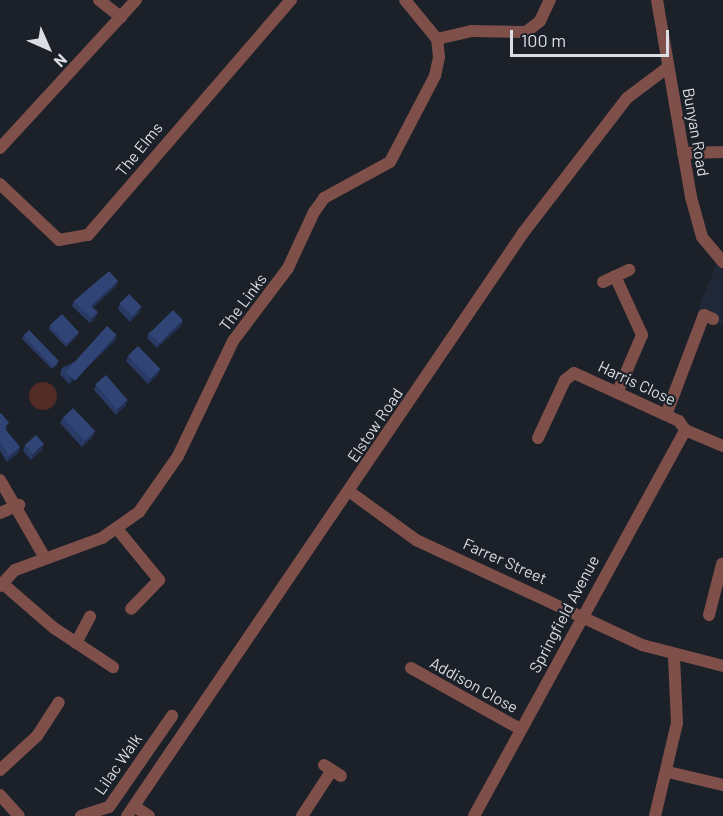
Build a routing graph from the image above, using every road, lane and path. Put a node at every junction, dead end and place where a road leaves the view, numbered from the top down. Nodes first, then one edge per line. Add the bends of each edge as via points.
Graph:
1 (99, 0) edge
2 (136, 0) edge
3 (291, 0) edge
4 (405, 0) edge
5 (550, 0) edge
6 (657, 0) edge
7 (122, 17) junction
8 (437, 39) junction
9 (667, 68) junction
10 (0, 148) edge
11 (723, 152) edge
12 (683, 153) junction
13 (0, 184) edge
14 (723, 262) edge
15 (629, 270) dead end
16 (615, 276) junction
17 (603, 282) dead end
18 (712, 319) dead end
19 (618, 391) junction
20 (666, 415) junction
21 (685, 430) junction
22 (537, 437) dead end
23 (723, 446) edge
24 (0, 480) edge
25 (350, 492) junction
26 (19, 505) junction
27 (0, 513) edge
28 (118, 530) junction
29 (45, 558) junction
30 (722, 564) edge
31 (1, 584) edge
32 (131, 609) dead end
33 (715, 610) edge
34 (583, 615) junction
35 (90, 617) dead end
36 (76, 643) junction
37 (674, 656) junction
38 (723, 666) edge
39 (113, 667) dead end
40 (411, 668) dead end
41 (59, 702) dead end
42 (172, 716) dead end
43 (520, 729) junction
44 (0, 770) edge
45 (332, 770) dead end
46 (668, 772) junction
47 (719, 788) edge
48 (0, 795) edge
49 (131, 811) edge
50 (19, 816) edge
51 (81, 816) edge
52 (149, 816) edge
53 (302, 816) edge
54 (474, 816) edge
55 (655, 816) edge

1 - 7 street
2 - 7 street
3 - 13 street, The Elms via 88,235 59,240
4 - 8 street
5 - 8 street via 540,21 526,32 471,31
6 - 9 street, Bunyan Road
7 - 10 street
8 - 28 street, The Links via 435,76 397,151 379,172 339,189 314,212 288,268 233,341 169,472
9 - 12 street, Bunyan Road
9 - 25 street, Elstow Road via 627,98 523,233
11 - 12 street
12 - 14 street, Bunyan Road via 702,237
15 - 16 street
16 - 17 street
16 - 19 street via 642,335
18 - 20 street via 704,315
19 - 20 street, Harris Close
19 - 22 street, Harris Close via 581,375 568,376
20 - 21 street, Harris Close
21 - 23 street, Harris Close
21 - 34 street, Springfield Avenue
24 - 26 street
25 - 34 street, Farrer Street via 416,540
25 - 49 street, Elstow Road
26 - 27 street
26 - 29 street
28 - 29 street, The Links
28 - 32 street via 159,580
29 - 31 street, The Links
30 - 33 street
31 - 36 street
34 - 37 street, Farrer Street
34 - 43 street, Springfield Avenue
35 - 36 street
36 - 39 street via 95,661
37 - 38 street, Farrer Street
37 - 46 street via 677,723
40 - 43 street, Addison Close
41 - 44 street via 37,736
42 - 51 street, Lilac Walk via 159,725 109,807
43 - 54 street, Springfield Avenue
45 - 53 street
46 - 47 street
46 - 55 street
48 - 50 street
49 - 52 street

